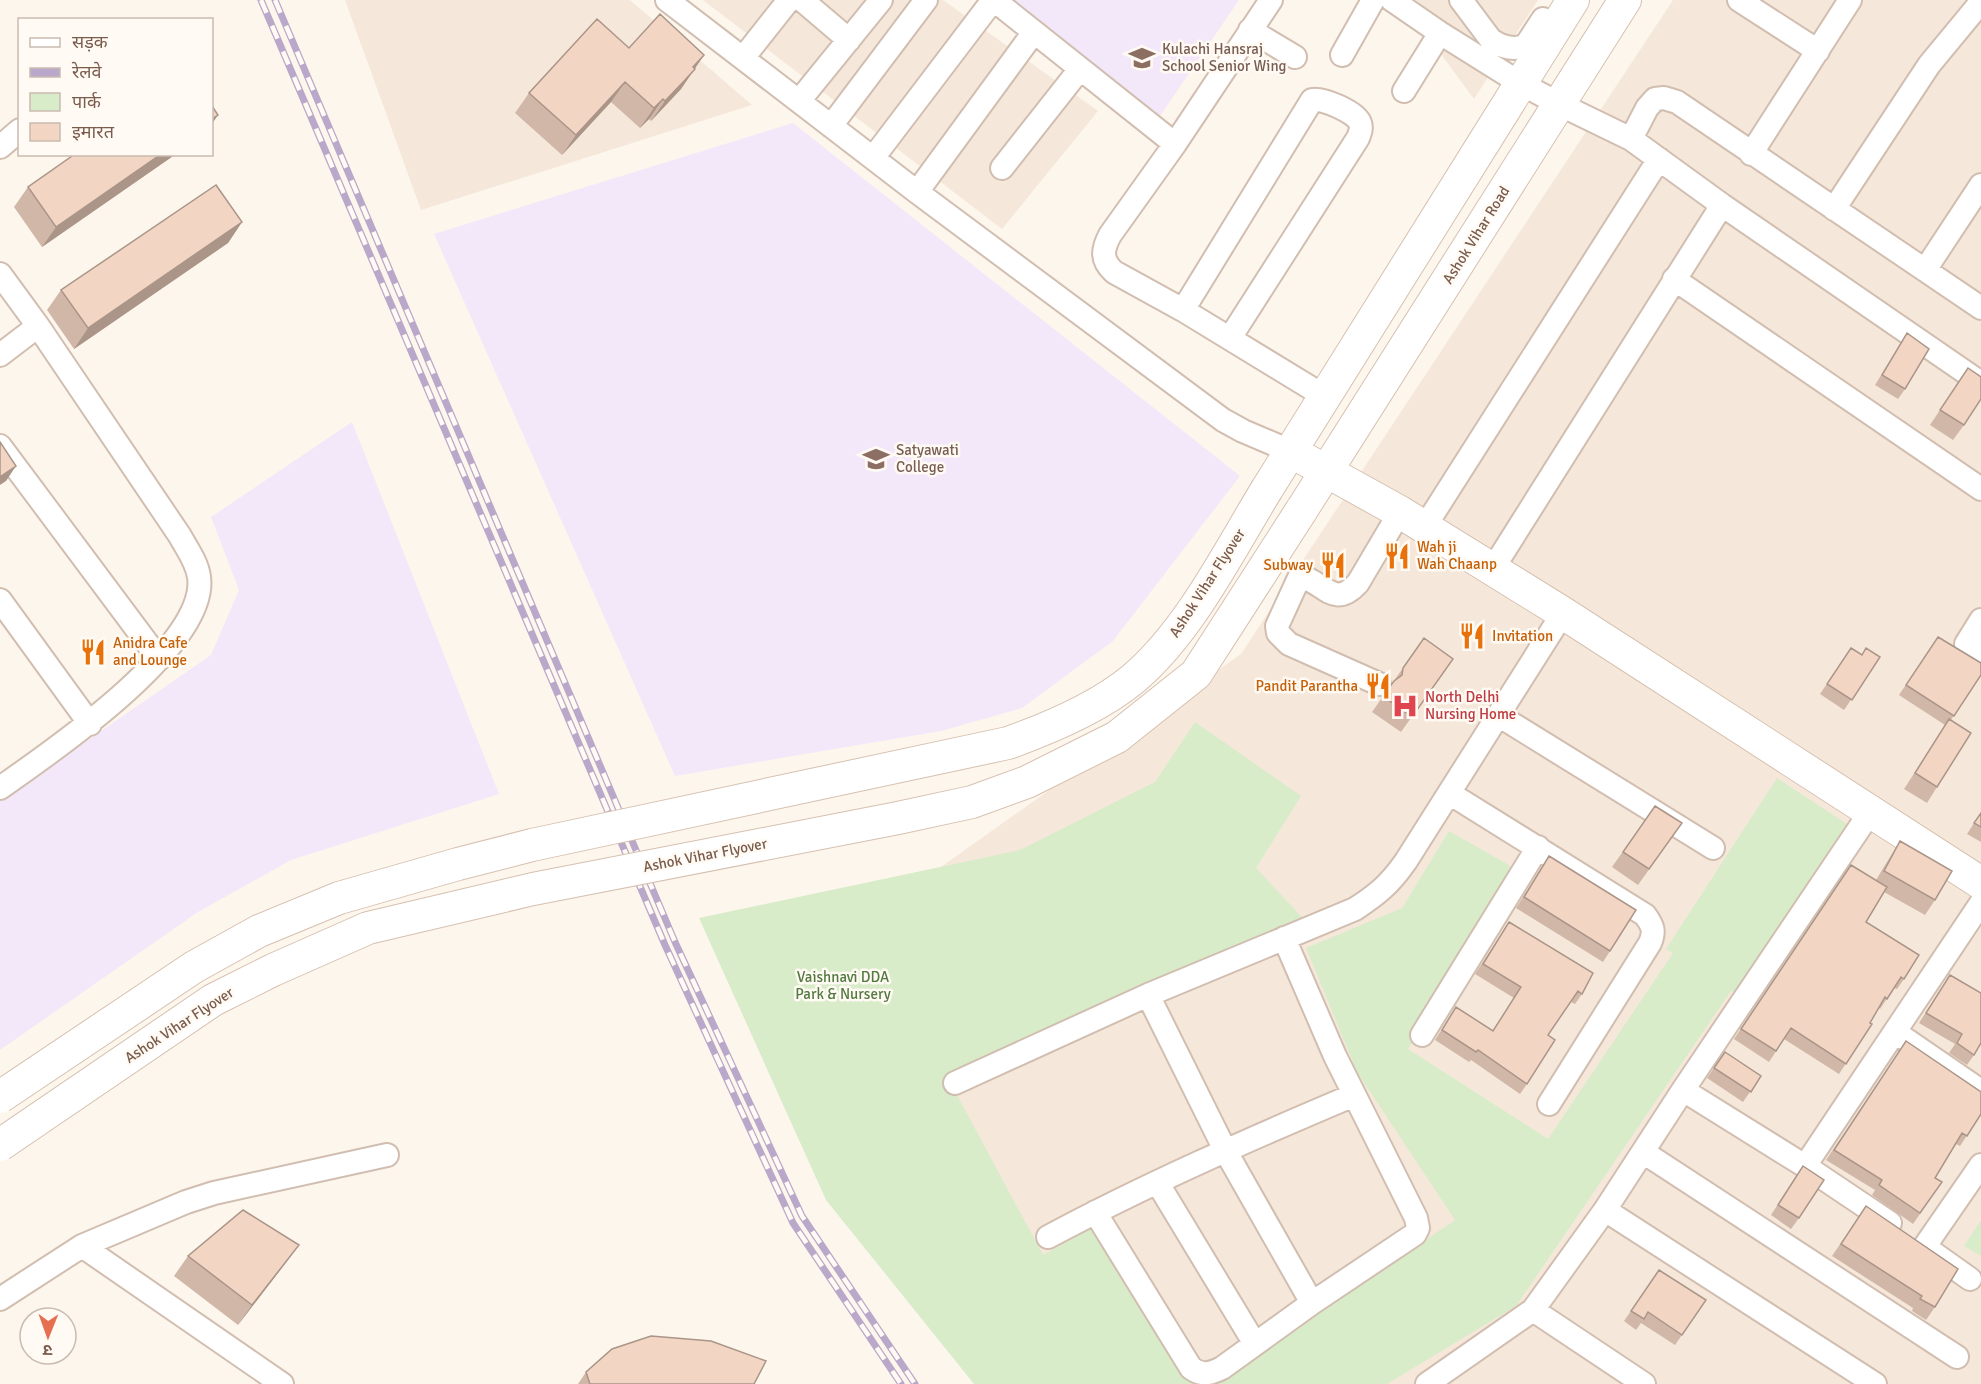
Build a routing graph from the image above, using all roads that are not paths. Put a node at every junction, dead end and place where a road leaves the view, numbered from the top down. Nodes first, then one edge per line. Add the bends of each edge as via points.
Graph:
1 (667, 0) edge
2 (789, 0) edge
3 (802, 0) edge
4 (881, 0) edge
5 (927, 0) edge
6 (993, 0) edge
7 (1271, 0) edge
8 (1373, 0) edge
9 (1392, 0) edge
10 (1461, 0) edge
11 (1555, 0) edge
12 (1573, 0) edge
13 (1625, 0) edge
14 (1739, 0) edge
15 (1850, 0) edge
16 (1970, 4) edge
17 (693, 8) edge
18 (1250, 30) junction
19 (1034, 32) junction
20 (1440, 33) junction
21 (849, 40) junction
22 (1818, 51) junction
23 (1342, 55) dead end
24 (1295, 57) dead end
25 (743, 58) junction
26 (1080, 69) junction
27 (1520, 83) junction
28 (1404, 91) dead end
29 (799, 101) junction
30 (1559, 104) junction
31 (831, 126) junction
32 (18, 132) edge
33 (1631, 139) junction
34 (1175, 144) junction
35 (0, 147) edge
36 (1751, 154) junction
37 (873, 158) junction
38 (1659, 159) junction
39 (1002, 168) dead end
40 (1981, 185) edge
41 (917, 192) junction
42 (1722, 205) junction
43 (1834, 209) junction
44 (1925, 270) junction
45 (0, 274) edge
46 (1674, 279) junction
47 (1981, 308) edge
48 (1183, 309) junction
49 (38, 326) junction
50 (1230, 338) junction
51 (0, 355) edge
52 (1981, 383) edge
53 (1324, 396) junction
54 (0, 446) edge
55 (1290, 451) junction
56 (1327, 470) junction
57 (1981, 489) edge
58 (1412, 520) junction
59 (1492, 570) junction
60 (0, 600) edge
61 (1563, 613) junction
62 (1981, 620) edge
63 (1981, 654) edge
64 (159, 659) junction
65 (1379, 684) dead end
66 (1498, 715) junction
67 (90, 723) junction
68 (0, 788) edge
69 (1449, 793) junction
70 (1871, 812) junction
71 (1538, 847) junction
72 (1713, 848) dead end
73 (1981, 883) edge
74 (1981, 903) edge
75 (1284, 938) junction
76 (1148, 995) junction
77 (1895, 1032) junction
78 (1422, 1035) dead end
79 (955, 1083) dead end
80 (1683, 1090) junction
81 (1981, 1091) edge
82 (1354, 1095) junction
83 (0, 1097) edge
84 (1549, 1104) dead end
85 (0, 1145) edge
86 (1225, 1150) junction
87 (1643, 1152) junction
88 (387, 1155) dead end
89 (1981, 1165) edge
90 (1805, 1166) junction
91 (1157, 1182) junction
92 (1605, 1210) junction
93 (1095, 1212) junction
94 (1048, 1237) dead end
95 (82, 1246) junction
96 (1925, 1246) junction
97 (1970, 1279) dead end
98 (0, 1299) edge
99 (1312, 1303) junction
100 (1533, 1310) junction
101 (1255, 1344) junction
102 (1957, 1357) dead end
103 (1638, 1382) edge
104 (282, 1384) edge
105 (1427, 1384) edge
106 (1875, 1384) edge

1 - 17 street
2 - 25 street
3 - 21 street
4 - 21 street
5 - 31 street
6 - 19 street
6 - 37 street
7 - 18 street
8 - 23 street
9 - 20 street
10 - 11 street via 1491,40 1513,49 1526,45
12 - 27 main road
13 - 30 main road, Ashok Vihar Road
14 - 22 street
15 - 22 street
16 - 43 street
17 - 25 street
18 - 24 street
18 - 34 street
19 - 26 street
19 - 41 street
20 - 27 street
20 - 28 street
21 - 29 street
22 - 36 street
25 - 29 street
26 - 34 street
26 - 39 street
27 - 30 street
27 - 53 main road
29 - 31 street
30 - 33 street
30 - 56 main road, Ashok Vihar Road
31 - 37 street
32 - 35 street
33 - 36 street via 1647,108 1655,99 1664,98 1677,102
33 - 38 street
34 - 48 street via 1110,235 1103,256 1114,272
36 - 43 street
37 - 41 street
38 - 42 street
38 - 58 street
40 - 44 street
41 - 55 street via 1223,420
42 - 46 street
42 - 52 street
43 - 44 street
44 - 47 street
45 - 49 street
46 - 57 street
46 - 59 street
48 - 50 street
48 - 50 street via 1312,100 1327,101 1356,117 1361,131 1358,138
49 - 51 street
49 - 64 street via 195,561 200,578 190,618
50 - 53 street
53 - 55 main road
54 - 64 street
55 - 56 main road
55 - 83 main road, Ashok Vihar Flyover, bridge via 1173,638 1132,679 1065,719 1008,743 532,845 339,898 259,931 194,967
56 - 58 main road
56 - 85 main road, Ashok Vihar Flyover, bridge via 1196,674 1117,737 1028,782 972,802 533,889 368,928 213,999
58 - 59 main road
58 - 65 street via 1350,592 1330,594 1308,579 1298,580 1277,626 1288,644
59 - 61 main road
60 - 67 street
61 - 66 street
61 - 70 main road
62 - 63 street via 1966,644
64 - 67 street
66 - 69 street
66 - 72 street
67 - 68 street
69 - 71 street
69 - 75 street via 1392,881 1355,909
70 - 73 main road
70 - 80 street
71 - 78 street
71 - 84 street via 1645,915 1654,932
74 - 77 street
75 - 76 street
75 - 82 street
76 - 79 street
76 - 86 street
77 - 81 street
77 - 90 street
80 - 87 street
80 - 90 street
82 - 86 street
82 - 99 street via 1418,1228 1408,1240
86 - 91 street
86 - 99 street
87 - 92 street
87 - 102 street
88 - 95 street via 214,1193
89 - 96 street
90 - 96 street
91 - 93 street
91 - 101 street
92 - 100 street
92 - 106 street
93 - 94 street
93 - 101 street via 1197,1373 1213,1372
95 - 98 street
95 - 104 street
96 - 97 street
99 - 101 street
100 - 103 street
100 - 105 street

